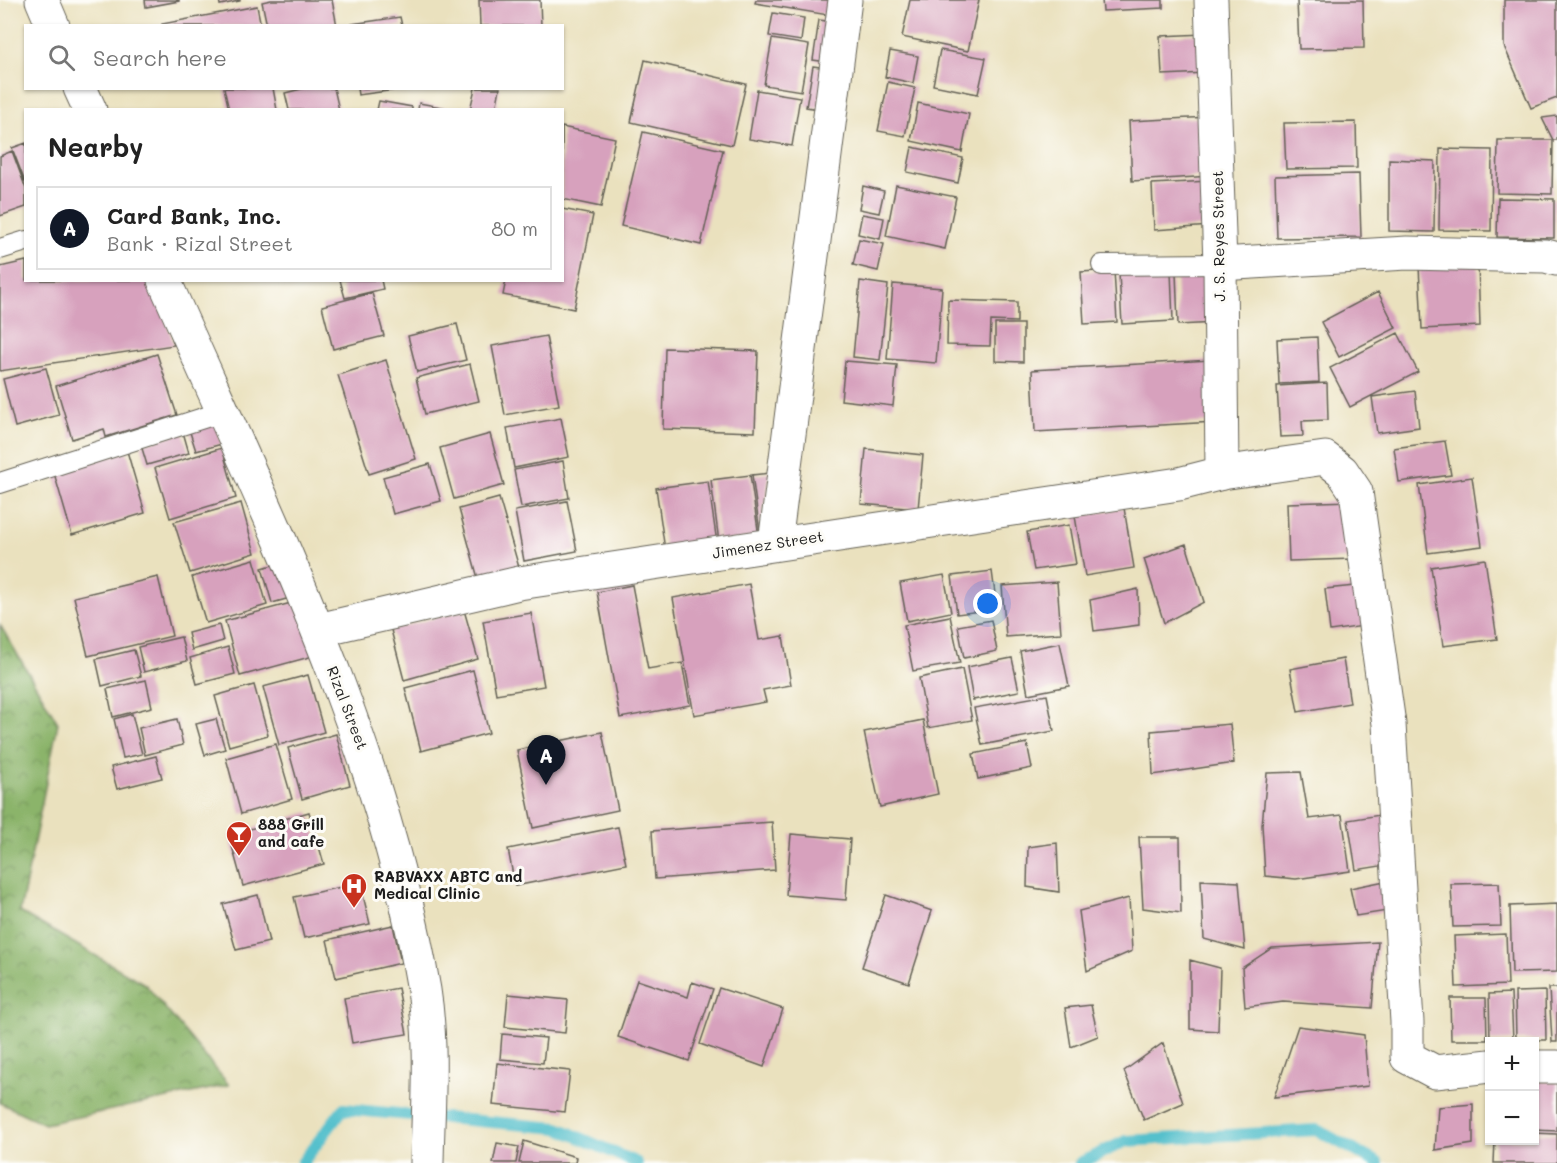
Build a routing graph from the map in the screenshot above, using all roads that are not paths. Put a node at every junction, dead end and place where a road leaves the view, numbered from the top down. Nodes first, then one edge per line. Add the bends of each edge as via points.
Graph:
1 (42, 0) edge
2 (845, 0) edge
3 (1211, 0) edge
4 (52, 24) edge
5 (81, 90) edge
6 (89, 108) edge
7 (24, 242) edge
8 (0, 249) edge
9 (1557, 259) edge
10 (1220, 264) junction
11 (1102, 265) dead end
12 (165, 282) edge
13 (222, 412) junction
14 (1221, 473) junction
15 (0, 483) edge
16 (775, 543) junction
17 (318, 630) junction
18 (1485, 1067) edge
19 (1539, 1067) edge
20 (1557, 1067) edge
21 (427, 1153) edge

1 - 4 street
2 - 16 street
3 - 10 street, J. S. Reyes Street
5 - 6 street
7 - 8 lane
9 - 10 street via 1407,253
10 - 11 lane
10 - 14 street, J. S. Reyes Street
12 - 13 street, Rizal Street
13 - 15 lane
13 - 17 street, Rizal Street
14 - 16 street, Jimenez Street via 1179,484
14 - 18 street, Jimenez Street via 1325,458 1342,471 1356,492 1389,724 1407,1057 1435,1072
16 - 17 street, Jimenez Street via 519,583
17 - 21 street, Rizal Street via 364,751 400,872 424,992 429,1073
19 - 20 street

